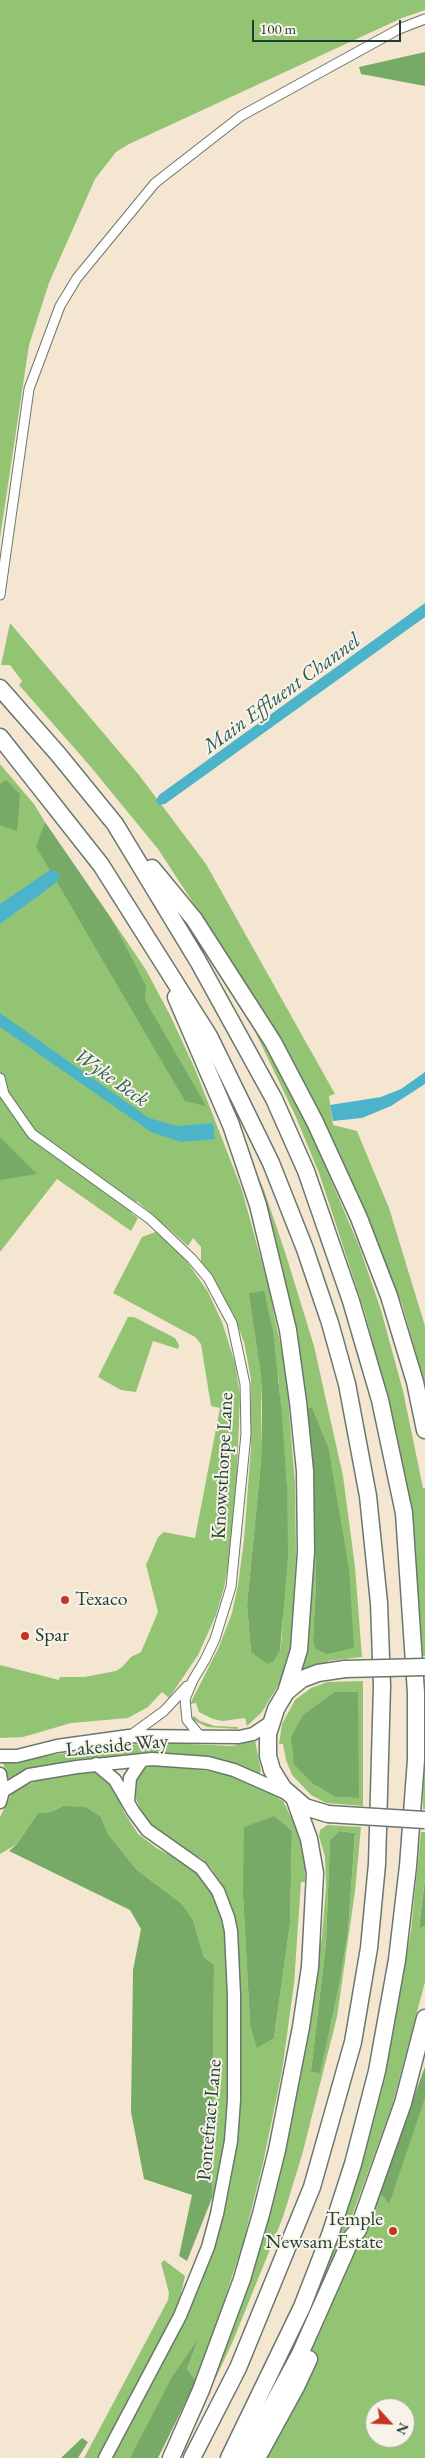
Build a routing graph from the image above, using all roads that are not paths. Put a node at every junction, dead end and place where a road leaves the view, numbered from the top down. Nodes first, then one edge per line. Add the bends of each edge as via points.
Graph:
1 (425, 20) edge
2 (0, 595) edge
3 (4, 692) edge
4 (4, 741) edge
5 (115, 824) junction
6 (154, 948) junction
7 (0, 1078) edge
8 (425, 1430) edge
9 (425, 1667) edge
10 (192, 1680) junction
11 (286, 1692) junction
12 (271, 1722) junction
13 (129, 1736) junction
14 (201, 1737) junction
15 (0, 1756) edge
16 (142, 1760) junction
17 (96, 1764) junction
18 (0, 1774) edge
19 (1, 1796) edge
20 (293, 1798) junction
21 (128, 1801) junction
22 (425, 1820) edge
23 (425, 2018) edge
24 (358, 2230) junction
25 (105, 2458) edge
26 (171, 2458) edge
27 (192, 2458) edge
28 (228, 2458) edge
29 (244, 2458) edge
30 (257, 2458) edge

1 - 2 street via 399,29 241,116 154,183 77,278 60,306 29,389
3 - 5 highway
4 - 6 highway via 101,865
5 - 8 highway via 194,919 273,1042 315,1122 359,1218 400,1329
5 - 28 highway via 249,1050 306,1171 351,1301 380,1400 404,1513 416,1693 416,1760 408,1866 394,1979 353,2164 330,2235 302,2307
6 - 11 highway via 231,1125 258,1205 288,1330 304,1471 306,1552 299,1650
6 - 27 highway via 209,1036 271,1163 330,1322 368,1496 379,1603 382,1686 377,1864 369,1948 353,2042 312,2187 238,2368
7 - 10 street, Knowsthorpe Lane via 4,1094 32,1134 150,1219 192,1258 208,1278 232,1323 245,1384 246,1434 232,1587 205,1660
9 - 11 highway, bridge via 318,1673 302,1679
10 - 13 street, Knowsthorpe Lane via 164,1712
10 - 14 street, Knowsthorpe Lane via 186,1694 185,1714 190,1726
11 - 12 highway
12 - 14 street, Lakeside Way via 253,1734 239,1737
12 - 20 highway via 268,1756 272,1770
13 - 14 street, Lakeside Way
13 - 15 street, Lakeside Way via 57,1746 17,1756
16 - 17 street, Lakeside Way
16 - 20 street, Lakeside Way via 174,1760 234,1770 274,1786
16 - 21 street via 130,1778
17 - 19 street, Lakeside Way via 29,1775
17 - 21 street, Pontefract Lane via 115,1780
18 - 19 street
20 - 22 highway, bridge via 315,1812
20 - 26 highway via 309,1838 315,1873 310,1967 301,2027 274,2159 242,2279 202,2390
21 - 25 street, Pontefract Lane via 147,1830 188,1858 211,1879 228,1917 234,1994 234,2100 224,2184 208,2247 180,2316
23 - 24 highway via 403,2102
24 - 29 highway via 296,2362
24 - 30 highway via 358,2244 323,2329

